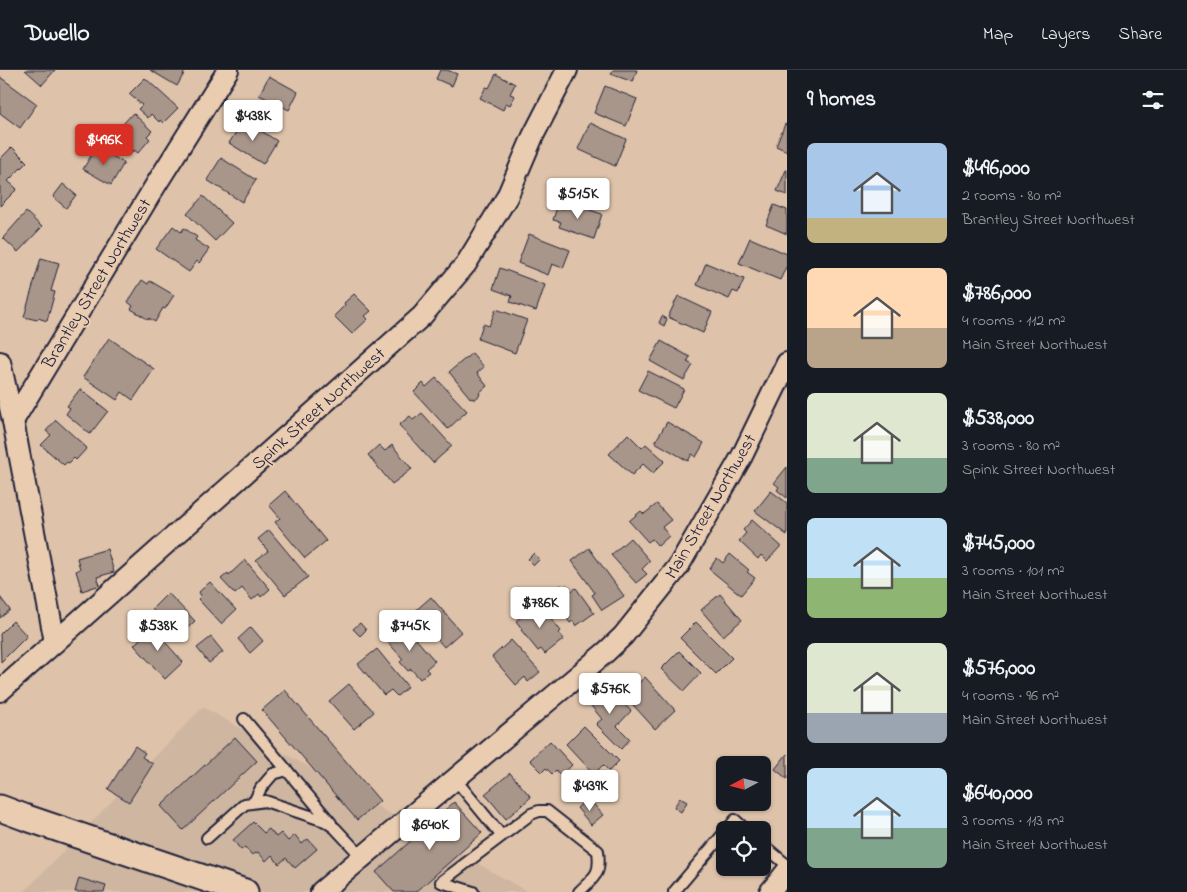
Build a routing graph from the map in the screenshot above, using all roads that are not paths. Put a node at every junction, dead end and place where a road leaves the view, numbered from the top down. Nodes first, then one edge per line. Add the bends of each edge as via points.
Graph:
1 (228, 70) edge
2 (566, 70) edge
3 (0, 362) edge
4 (787, 363) edge
5 (13, 421) junction
6 (55, 642) junction
7 (0, 691) edge
8 (244, 719) dead end
9 (287, 770) junction
10 (455, 779) junction
11 (254, 802) junction
12 (0, 808) edge
13 (335, 828) junction
14 (501, 836) junction
15 (207, 838) dead end
16 (716, 843) edge
17 (771, 852) edge
18 (362, 857) junction
19 (787, 865) edge
20 (787, 871) edge
21 (775, 890) edge
22 (245, 892) edge
23 (321, 892) edge
24 (473, 892) edge
25 (580, 892) edge
26 (674, 892) edge

1 - 5 street, Brantley Street Northwest
2 - 6 street, Spink Street Northwest via 507,197 466,264 422,316
3 - 5 street
4 - 10 street, Main Street Northwest via 742,456 678,567 623,636
5 - 6 street
6 - 7 street, Spink Street Northwest
8 - 9 lane
9 - 11 lane via 273,774
9 - 13 lane
10 - 14 lane
10 - 18 street, Main Street Northwest
11 - 13 lane via 265,801 325,821
11 - 15 lane via 245,804
12 - 22 street
13 - 18 lane
14 - 24 lane via 441,882
14 - 25 lane via 531,814 547,811 598,851 599,868
16 - 26 lane
17 - 19 lane
18 - 23 street, Main Street Northwest
20 - 21 street

